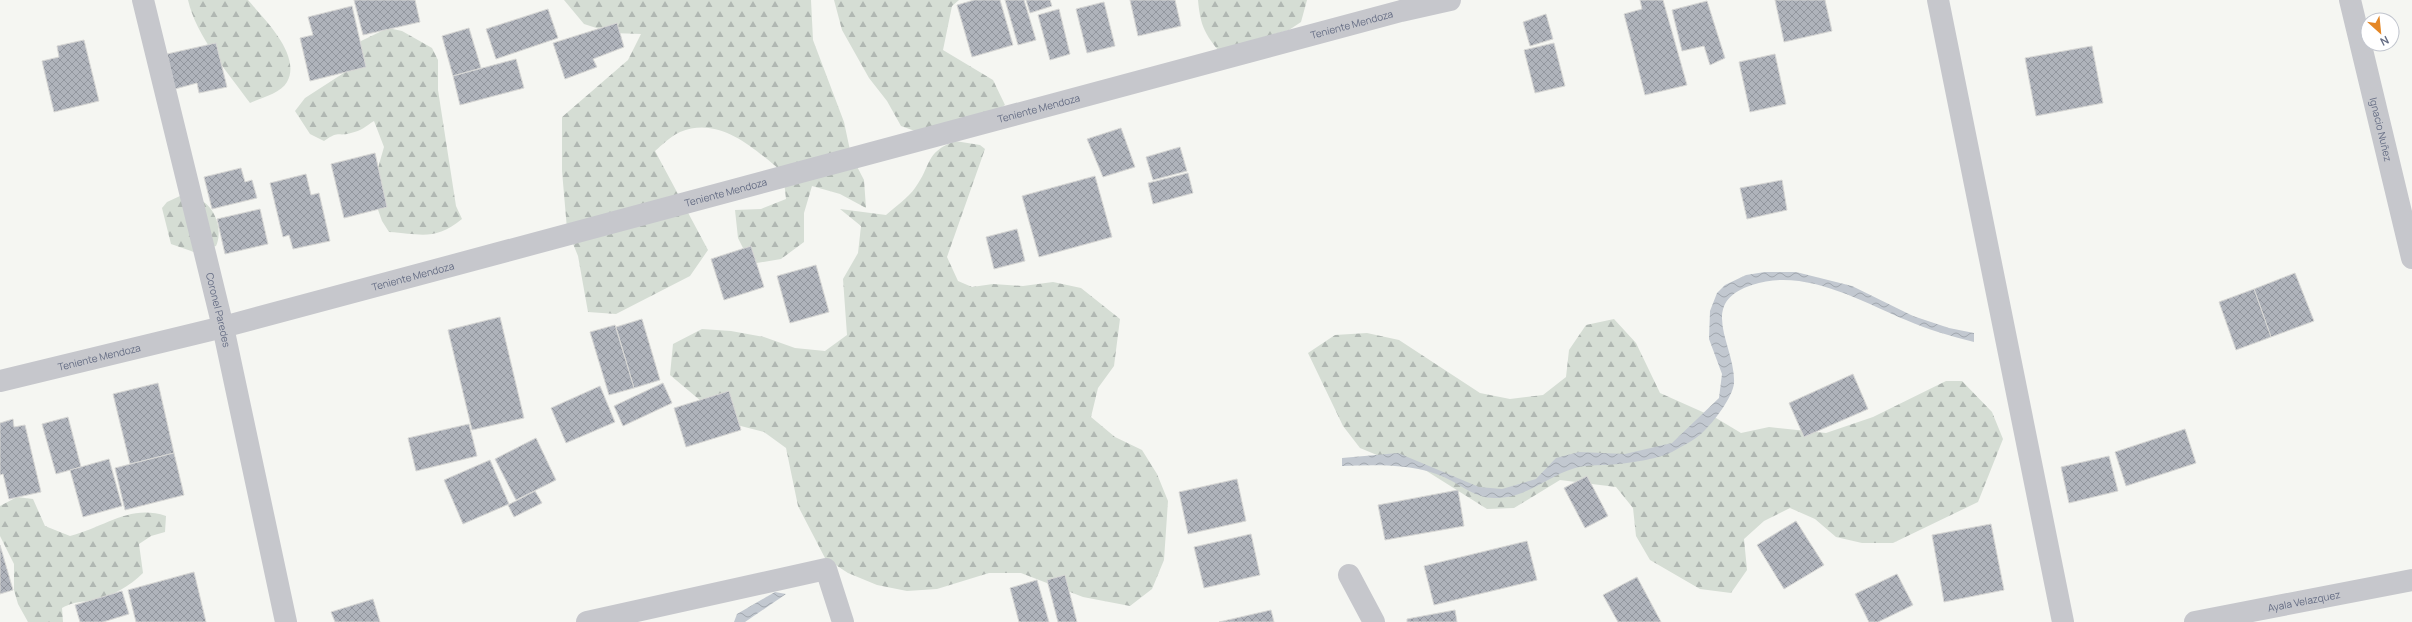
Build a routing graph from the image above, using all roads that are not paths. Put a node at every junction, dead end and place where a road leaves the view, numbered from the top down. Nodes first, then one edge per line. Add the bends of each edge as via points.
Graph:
1 (143, 0) edge
2 (1450, 0) edge
3 (1938, 0) edge
4 (2350, 0) edge
5 (1399, 6) edge
6 (2412, 258) edge
7 (223, 327) junction
8 (0, 381) edge
9 (1349, 575) dead end
10 (2412, 580) edge
11 (286, 622) edge
12 (587, 622) edge
13 (843, 622) edge
14 (1374, 622) edge
15 (2063, 622) edge
16 (2195, 622) edge

1 - 7 street, Coronel Paredes
2 - 5 street, Teniente Mendoza
3 - 15 street
4 - 6 street, Ignacio Nuñez
5 - 7 street, Teniente Mendoza
7 - 8 street, Teniente Mendoza
7 - 11 street, Coronel Paredes
9 - 14 street
10 - 16 street, Ayala Velazquez
12 - 13 street via 826,569

